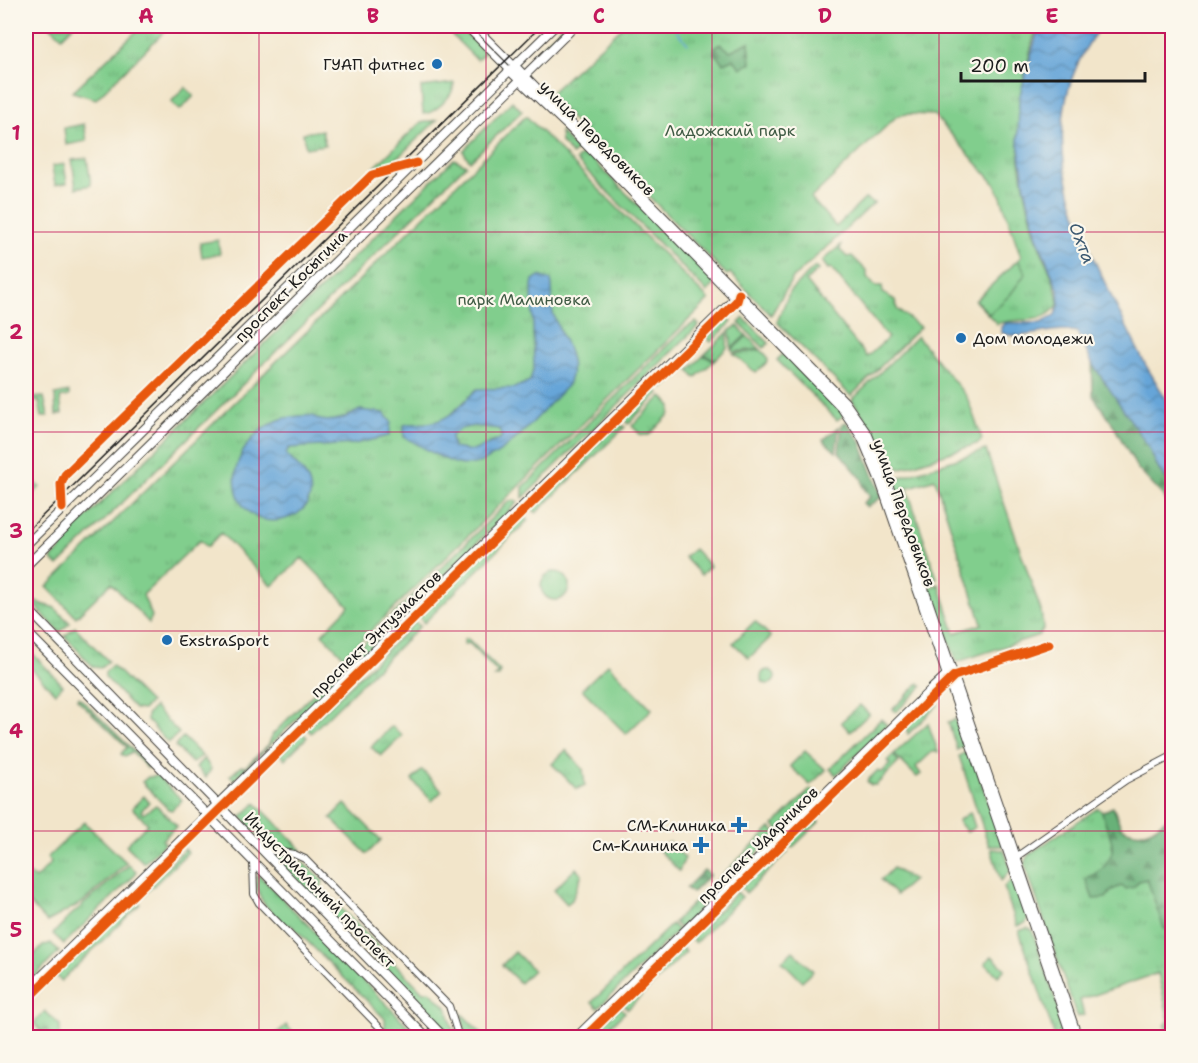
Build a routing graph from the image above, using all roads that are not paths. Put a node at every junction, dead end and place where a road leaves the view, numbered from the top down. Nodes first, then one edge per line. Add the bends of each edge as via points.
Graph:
1 (465, 26) edge
2 (475, 26) edge
3 (555, 26) edge
4 (575, 26) edge
5 (512, 68) junction
6 (522, 77) junction
7 (416, 163) junction
8 (737, 297) junction
9 (62, 508) junction
10 (26, 545) edge
11 (26, 566) edge
12 (26, 607) edge
13 (26, 631) edge
14 (1048, 644) dead end
15 (950, 677) junction
16 (1173, 756) edge
17 (219, 805) junction
18 (207, 817) junction
19 (783, 837) junction
20 (260, 849) junction
21 (1016, 857) junction
22 (253, 861) junction
23 (26, 990) edge
24 (26, 1000) edge
25 (390, 1038) edge
26 (427, 1038) edge
27 (445, 1038) edge
28 (459, 1038) edge
29 (574, 1038) edge
30 (584, 1038) edge
31 (1072, 1038) edge
32 (1078, 1038) edge

1 - 5 street, улица Передовиков
2 - 5 street, улица Передовиков
3 - 5 main road, проспект Косыгина
4 - 6 main road, проспект Косыгина
5 - 6 main road, улица Передовиков
5 - 7 main road, проспект Косыгина
6 - 8 main road, улица Передовиков
6 - 11 main road, проспект Косыгина
7 - 9 main road, проспект Косыгина
7 - 9 street via 377,172 356,190 65,475 61,484
8 - 15 main road, улица Передовиков via 846,403 868,435 886,478
8 - 17 street, проспект Энтузиастов
9 - 10 main road, проспект Косыгина
12 - 17 main road, Индустриальный проспект
13 - 18 main road, Индустриальный проспект
14 - 15 street, проспект Ударников
15 - 19 street, проспект Ударников
15 - 21 main road, улица Передовиков
15 - 31 main road, улица Передовиков
16 - 21 street via 1126,780
17 - 18 street, проспект Энтузиастов
17 - 20 main road, Индустриальный проспект
18 - 22 main road, Индустриальный проспект
18 - 23 street, проспект Энтузиастов
18 - 24 street, проспект Энтузиастов
19 - 29 street, проспект Ударников
19 - 30 street, проспект Ударников
20 - 27 main road, Индустриальный проспект
20 - 28 street via 305,859 449,1006
21 - 32 main road, улица Передовиков
22 - 25 street via 254,894 259,903
22 - 26 main road, Индустриальный проспект

